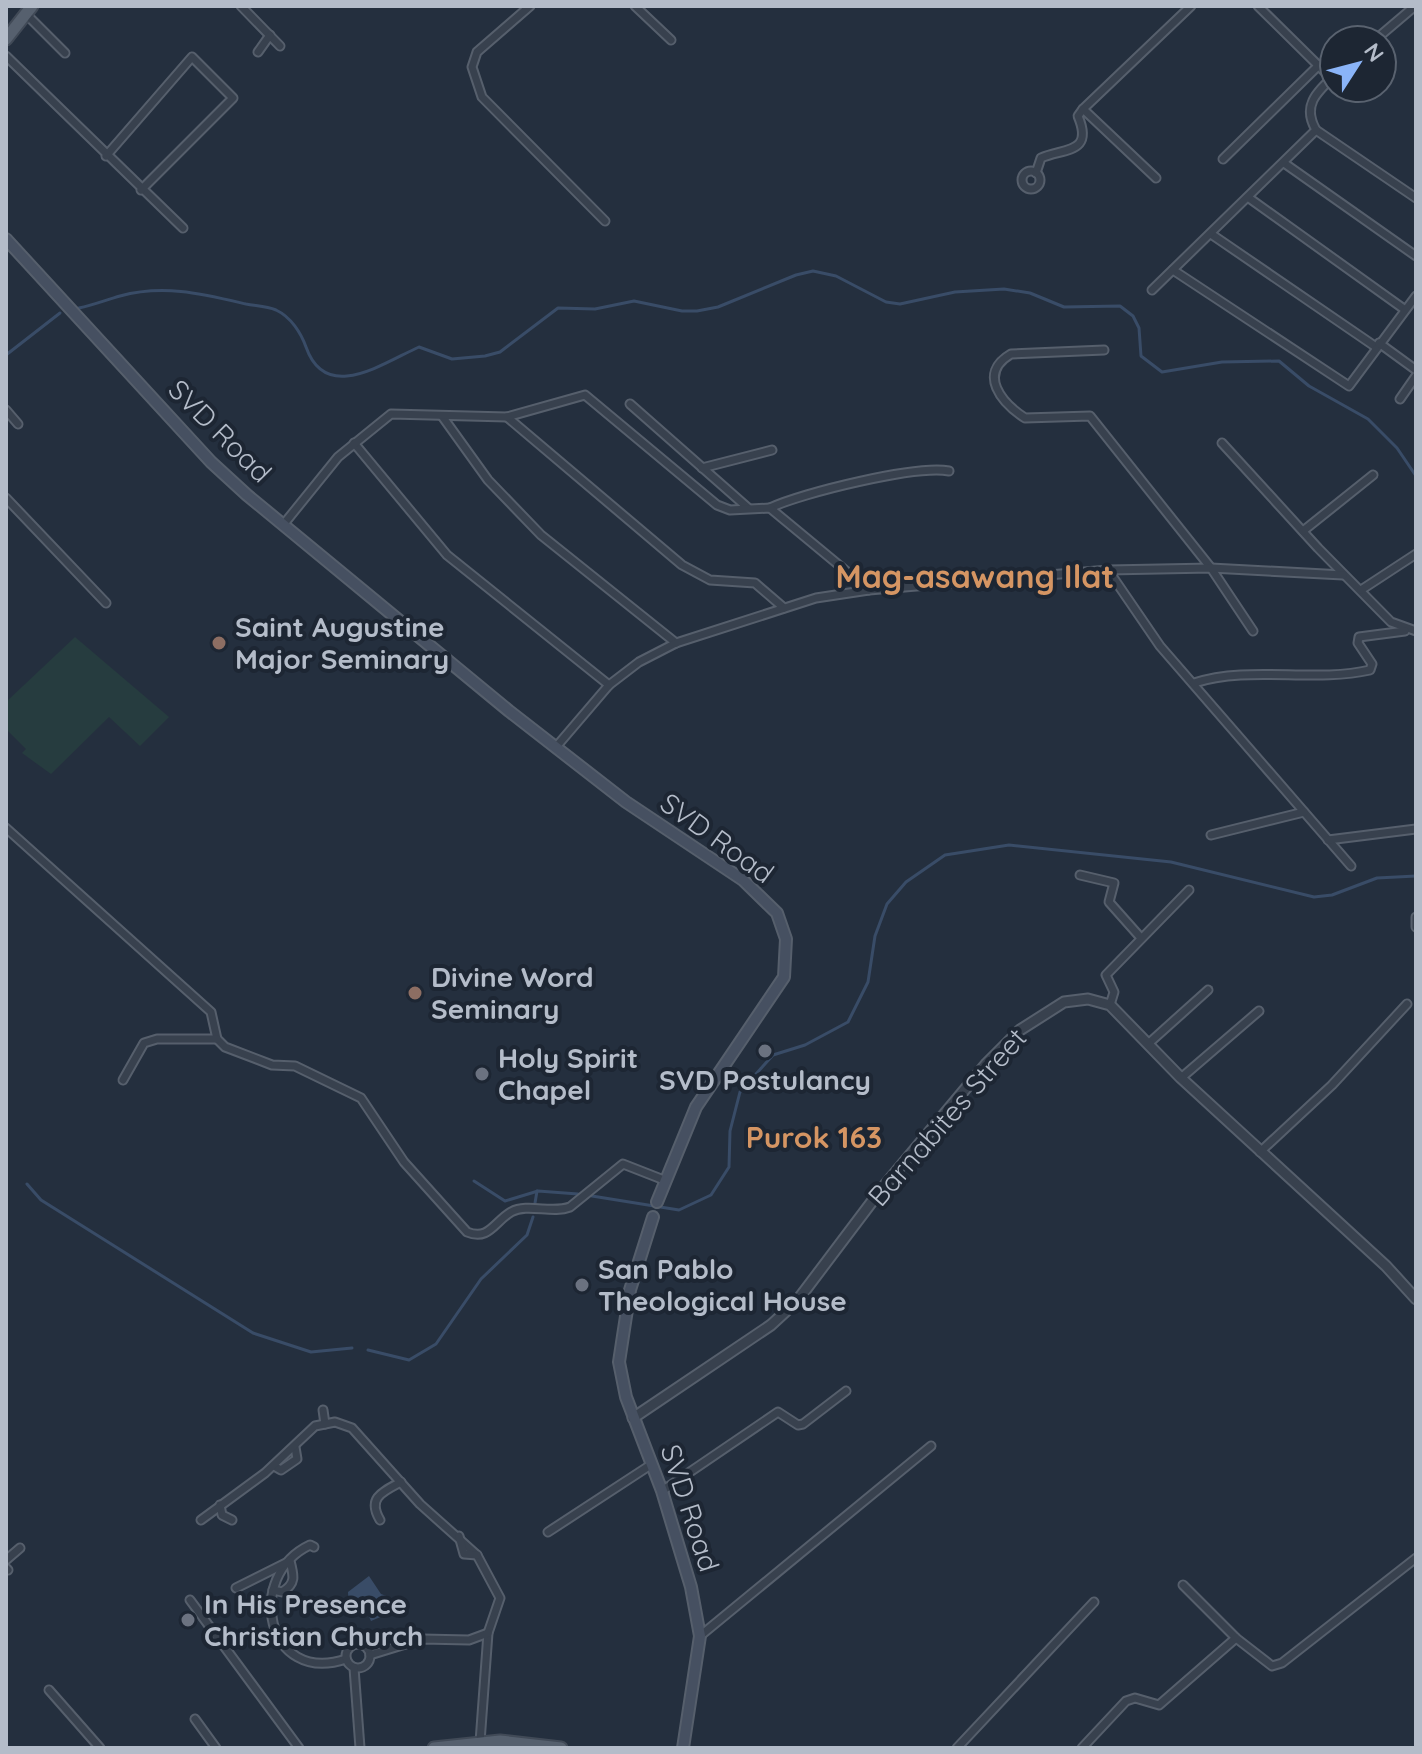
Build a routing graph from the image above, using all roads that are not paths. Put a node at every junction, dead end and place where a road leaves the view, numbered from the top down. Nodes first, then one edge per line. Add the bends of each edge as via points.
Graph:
1 (241, 6) edge
2 (530, 6) edge
3 (635, 6) edge
4 (1191, 6) edge
5 (1258, 6) edge
6 (1415, 6) edge
7 (29, 10) edge
8 (1394, 24) edge
9 (270, 35) junction
10 (6, 39) edge
11 (671, 40) dead end
12 (280, 46) dead end
13 (258, 52) dead end
14 (65, 53) dead end
15 (6, 56) edge
16 (1318, 64) edge
17 (1318, 66) edge
18 (1318, 93) edge
19 (1083, 109) junction
20 (1316, 130) junction
21 (106, 156) junction
22 (1223, 159) dead end
23 (1284, 163) junction
24 (1036, 173) dead end
25 (1156, 178) dead end
26 (141, 190) junction
27 (1249, 198) junction
28 (1416, 198) edge
29 (605, 221) dead end
30 (183, 228) dead end
31 (1211, 234) junction
32 (6, 239) edge
33 (1416, 256) edge
34 (1173, 270) junction
35 (1152, 290) dead end
36 (1416, 296) edge
37 (1404, 309) junction
38 (1377, 345) junction
39 (1104, 350) dead end
40 (1416, 373) edge
41 (1400, 399) dead end
42 (630, 404) dead end
43 (6, 410) edge
44 (442, 416) junction
45 (507, 417) junction
46 (18, 424) dead end
47 (354, 443) junction
48 (1222, 443) dead end
49 (772, 450) dead end
50 (702, 468) junction
51 (949, 471) dead end
52 (1373, 475) dead end
53 (6, 498) edge
54 (748, 508) junction
55 (770, 508) junction
56 (283, 525) junction
57 (1303, 531) junction
58 (1416, 554) edge
59 (1211, 568) junction
60 (1108, 570) junction
61 (1343, 575) junction
62 (869, 590) junction
63 (1361, 590) junction
64 (106, 603) dead end
65 (784, 608) junction
66 (1412, 630) edge
67 (1253, 631) dead end
68 (676, 643) junction
69 (1194, 683) junction
70 (609, 685) junction
71 (556, 747) junction
72 (1304, 812) junction
73 (6, 828) edge
74 (1416, 829) edge
75 (1211, 835) dead end
76 (1328, 840) junction
77 (1351, 866) dead end
78 (1080, 875) dead end
79 (1189, 890) dead end
80 (1416, 917) edge
81 (1416, 927) edge
82 (1141, 938) junction
83 (1208, 990) dead end
84 (1407, 1004) dead end
85 (1110, 1005) junction
86 (1259, 1011) dead end
87 (217, 1039) junction
88 (1148, 1044) junction
89 (1181, 1078) junction
90 (123, 1080) dead end
91 (1260, 1152) junction
92 (664, 1180) junction
93 (657, 1202) joint
94 (653, 1217) joint
95 (1416, 1299) edge
96 (846, 1391) dead end
97 (323, 1410) dead end
98 (633, 1418) junction
99 (325, 1424) junction
100 (931, 1446) dead end
101 (652, 1464) junction
102 (401, 1482) junction
103 (662, 1491) junction
104 (220, 1505) junction
105 (201, 1520) dead end
106 (232, 1520) dead end
107 (380, 1520) dead end
108 (548, 1532) dead end
109 (314, 1547) dead end
110 (20, 1548) dead end
111 (1416, 1558) edge
112 (6, 1560) edge
113 (290, 1561) junction
114 (1183, 1585) dead end
115 (236, 1588) dead end
116 (273, 1590) junction
117 (190, 1600) dead end
118 (1094, 1602) dead end
119 (488, 1633) junction
120 (700, 1636) junction
121 (1236, 1638) junction
122 (370, 1655) junction
123 (346, 1659) junction
124 (354, 1668) junction
125 (49, 1690) dead end
126 (195, 1719) dead end
127 (480, 1742) junction
128 (100, 1748) edge
129 (216, 1748) edge
130 (299, 1748) edge
131 (360, 1748) edge
132 (434, 1748) edge
133 (561, 1748) edge
134 (683, 1748) edge
135 (957, 1748) edge
136 (1082, 1748) edge

1 - 9 street
2 - 29 street via 477,52 472,67 482,97
3 - 11 street
4 - 19 street
5 - 16 street
6 - 8 street
7 - 10 main road
7 - 14 street
9 - 12 street
9 - 13 street
15 - 21 street
17 - 22 street
18 - 20 street via 1308,113
19 - 24 street via 1078,116 1083,135 1079,144 1068,153 1041,158
19 - 25 street
20 - 23 street
20 - 28 street
21 - 26 street
21 - 26 street via 192,57 233,98
23 - 27 street
23 - 33 street
26 - 30 street
27 - 31 street
27 - 37 street
31 - 34 street
31 - 38 street
32 - 56 main road, SVD Road via 211,462
34 - 35 street
34 - 38 street via 1344,385 1353,382
36 - 37 street
37 - 38 street
38 - 40 street
39 - 59 street via 1011,354 997,367 993,381 998,395 1025,418 1090,416
40 - 41 street
42 - 50 street
43 - 46 street
44 - 45 street
44 - 47 street via 391,414
44 - 68 street via 488,480 541,535
45 - 54 street via 585,395 717,505
45 - 65 street via 682,565 710,580 755,583
47 - 56 street
47 - 70 street via 447,555
48 - 57 street
49 - 50 street
50 - 54 street
51 - 55 street via 926,470
52 - 57 street
53 - 64 street
54 - 55 street
55 - 62 street
56 - 71 main road, SVD Road
57 - 61 street
58 - 63 street
59 - 60 street
59 - 61 street
59 - 67 street
60 - 62 street
60 - 69 street via 1160,646
61 - 63 street
62 - 65 street
63 - 66 street via 1391,622
65 - 68 street
66 - 69 street via 1359,637 1370,670
68 - 70 street
69 - 72 street
70 - 71 street
71 - 92 main road, SVD Road via 626,802 743,880 777,913 786,939 784,977 696,1107
72 - 75 street
72 - 76 street
73 - 87 street via 211,1012
74 - 76 street
76 - 77 street
78 - 82 street via 1117,886 1109,902
79 - 82 street
80 - 81 street
82 - 85 street via 1106,975 1114,992
83 - 88 street
84 - 91 street
85 - 88 street
85 - 98 street, Barnabites Street via 1088,999 1064,1002 1020,1030 880,1191 797,1301 771,1325
86 - 89 street
87 - 90 street via 144,1043
87 - 92 street via 252,1059 295,1066 361,1098 404,1162 467,1232 477,1236 519,1210 570,1207 623,1164
88 - 89 street
89 - 91 street
91 - 95 street
92 - 93 main road, SVD Road
93 - 94 street, SVD Road
94 - 98 main road, SVD Road via 630,1290 619,1362
96 - 103 street via 803,1424 778,1412
97 - 99 street
98 - 101 main road, SVD Road
99 - 102 street via 352,1428
99 - 104 street via 315,1426 274,1466
100 - 120 street
101 - 103 main road, SVD Road
101 - 108 street
102 - 107 street via 374,1501
102 - 119 street via 477,1555 500,1598
103 - 120 main road, SVD Road
104 - 105 street
104 - 106 street via 222,1515
109 - 113 street via 298,1551
110 - 112 street
111 - 121 street via 1282,1663 1272,1666
113 - 115 street
113 - 116 street
113 - 116 street via 290,1587
114 - 121 street
116 - 123 street via 274,1632 288,1651 304,1662 330,1665
117 - 130 street
118 - 135 street
119 - 122 street via 469,1640 422,1639
119 - 127 street
120 - 134 main road, SVD Road
121 - 136 street via 1159,1705 1135,1698 1126,1701
122 - 123 street via 356,1644
122 - 124 street via 366,1666
123 - 124 street
124 - 131 street
125 - 128 street
126 - 129 street
127 - 132 main road
127 - 133 main road

